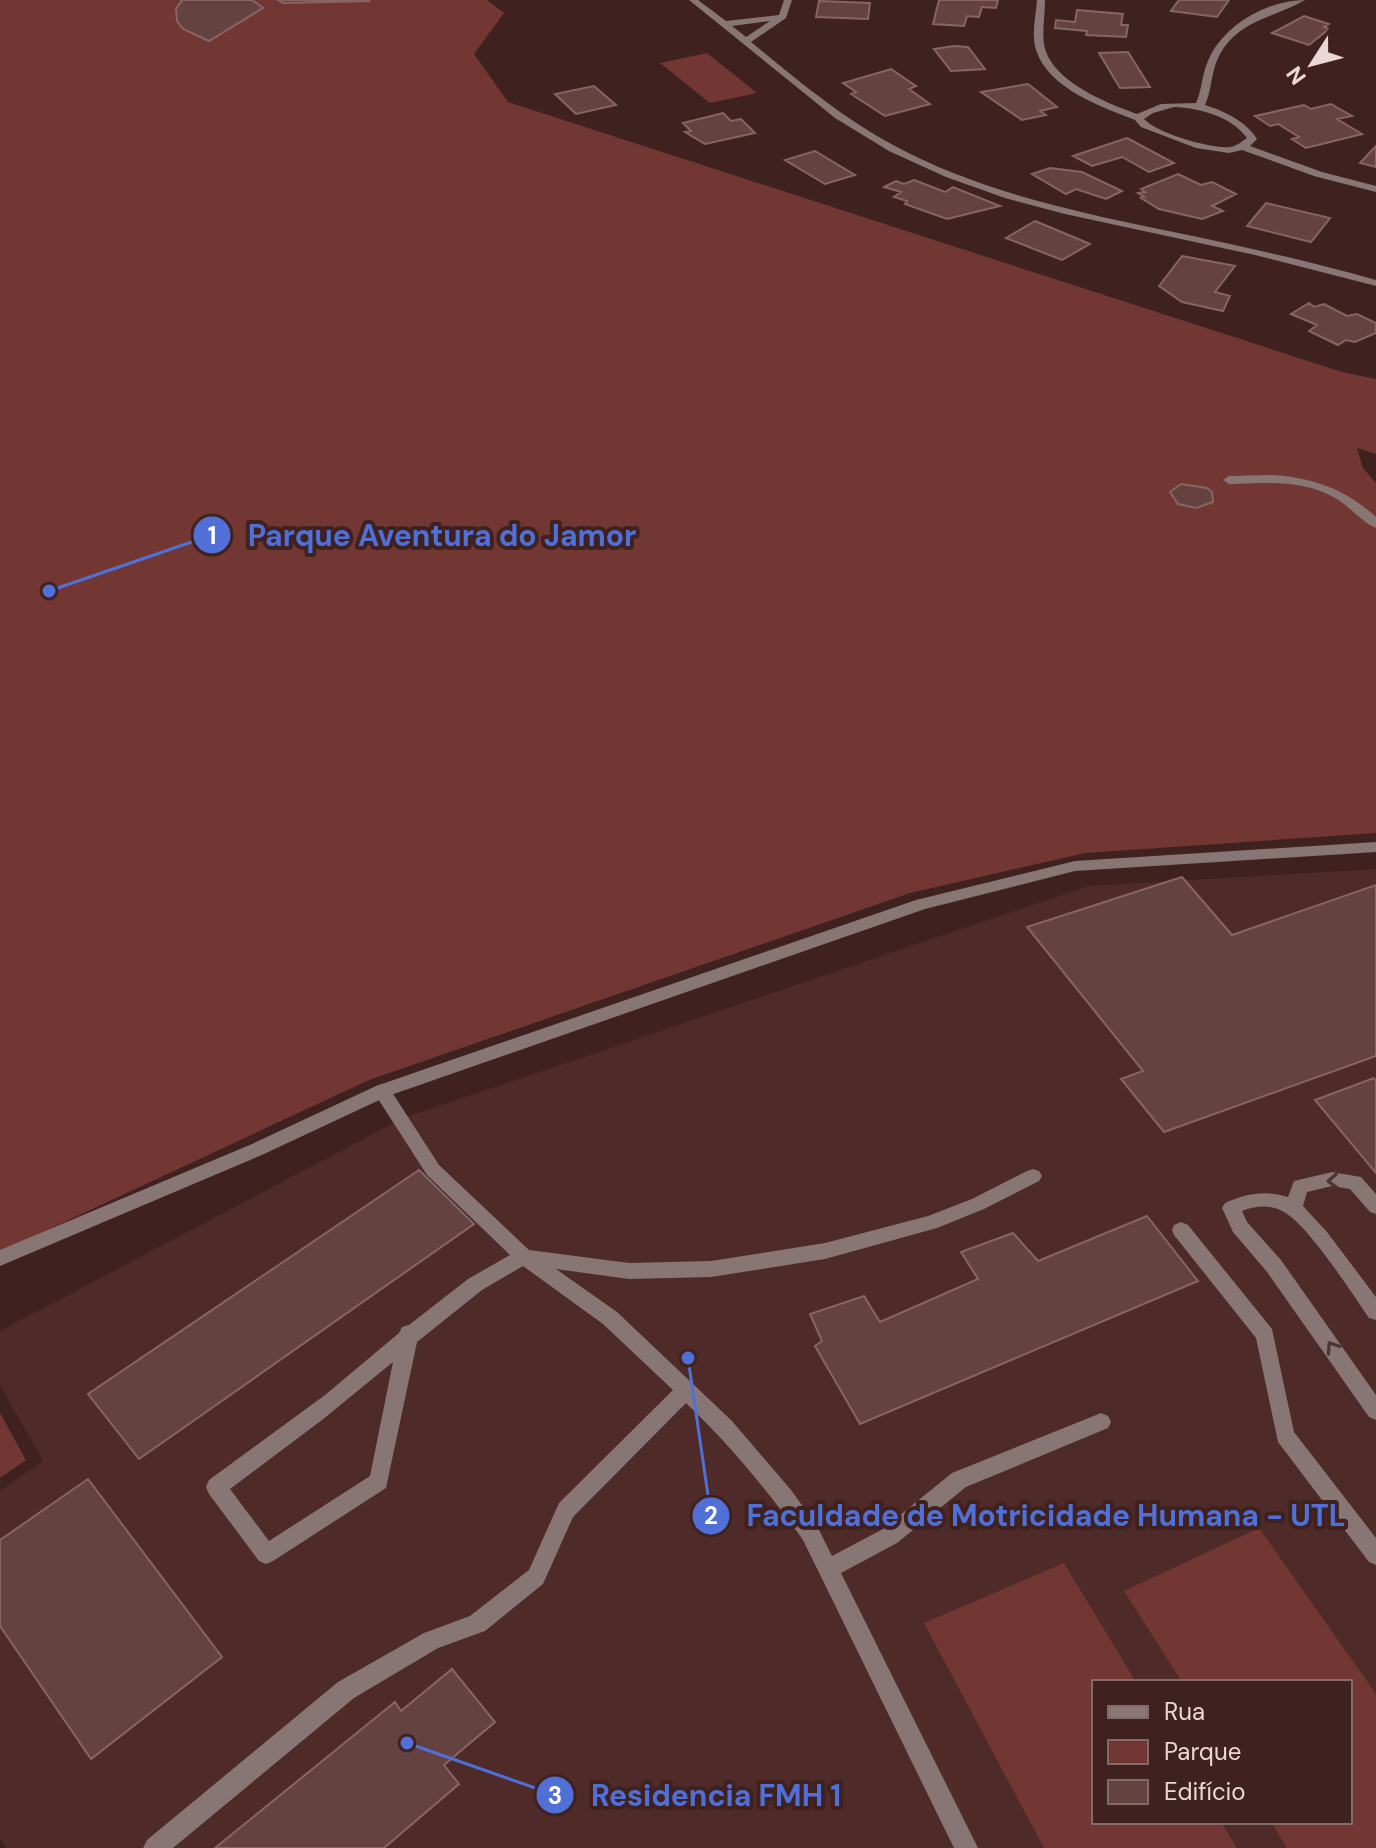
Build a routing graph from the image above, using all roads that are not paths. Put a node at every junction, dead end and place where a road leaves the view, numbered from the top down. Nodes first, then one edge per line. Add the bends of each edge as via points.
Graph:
1 (693, 0) edge
2 (788, 0) edge
3 (1041, 0) edge
4 (1301, 0) edge
5 (783, 16) junction
6 (725, 24) junction
7 (746, 41) junction
8 (1201, 104) junction
9 (1138, 118) junction
10 (1244, 147) junction
11 (1376, 189) edge
12 (1376, 283) edge
13 (1229, 480) dead end
14 (1376, 524) edge
15 (1376, 847) edge
16 (382, 1091) junction
17 (1033, 1176) dead end
18 (1294, 1207) junction
19 (1376, 1207) edge
20 (1181, 1230) dead end
21 (524, 1257) junction
22 (0, 1258) edge
23 (1376, 1312) edge
24 (409, 1333) junction
25 (684, 1392) junction
26 (1376, 1411) edge
27 (1101, 1422) dead end
28 (1376, 1555) edge
29 (828, 1569) junction
30 (155, 1848) edge
31 (966, 1848) edge

1 - 6 street
2 - 5 street
3 - 9 street via 1040,50 1051,66 1082,93
4 - 8 street via 1264,13 1232,35 1212,62
5 - 6 street
5 - 7 street
6 - 7 street
7 - 12 street via 838,116 932,166 1027,199
8 - 9 street via 1155,110
8 - 10 street via 1251,135
9 - 10 street via 1144,125 1220,150
10 - 11 street
13 - 14 street via 1315,482 1336,490
15 - 16 street via 1075,866 922,904
16 - 21 street via 433,1170
16 - 22 street
17 - 21 street via 931,1223 825,1251 711,1269 629,1271
19 -> 18 street via 1355,1182 1332,1179 1300,1186
18 - 23 street
26 -> 18 street via 1231,1208 1251,1199
20 - 28 street via 1265,1335 1285,1436
21 - 24 street via 483,1276
21 - 25 street via 610,1318
24 - 24 street via 350,1388 216,1487 266,1554 379,1481
25 - 29 street via 725,1427 784,1497
25 - 30 street via 566,1510 536,1577 477,1624 432,1640 346,1690
27 - 29 street via 959,1480 890,1536
29 - 31 street

